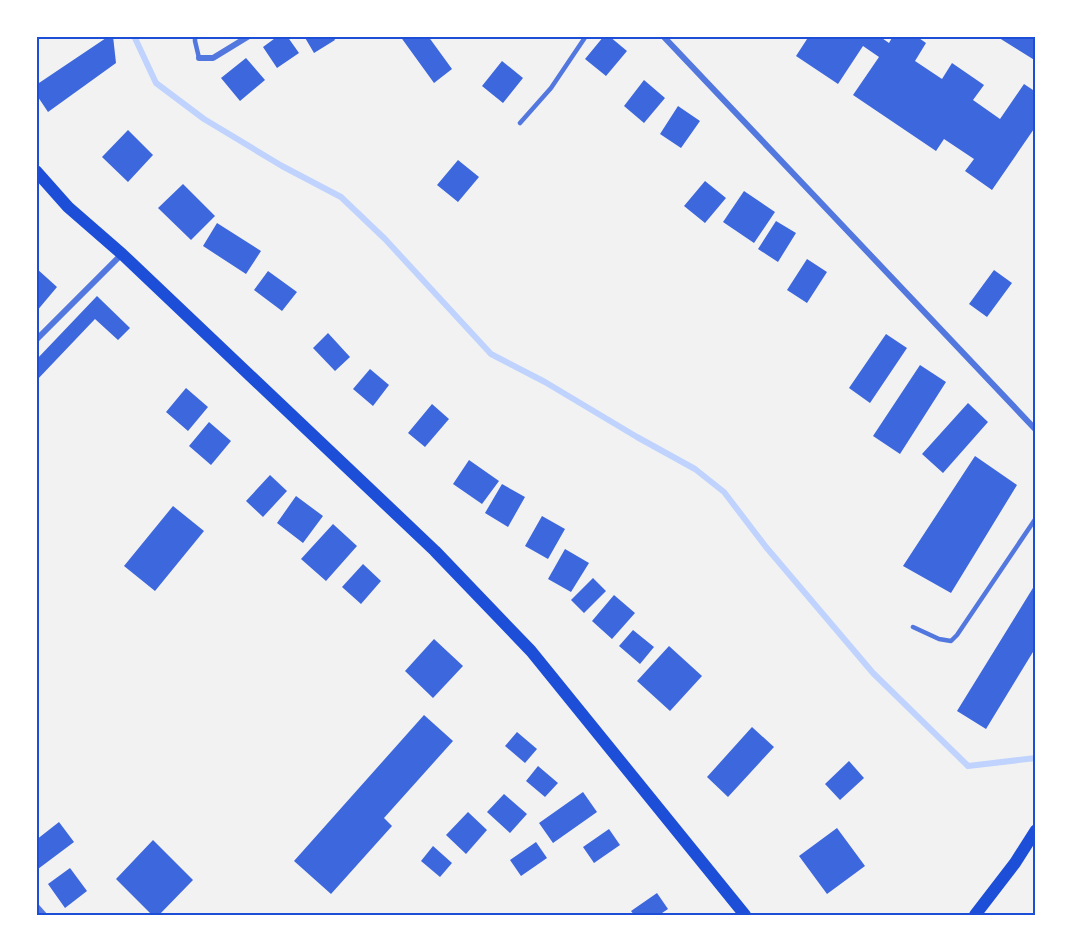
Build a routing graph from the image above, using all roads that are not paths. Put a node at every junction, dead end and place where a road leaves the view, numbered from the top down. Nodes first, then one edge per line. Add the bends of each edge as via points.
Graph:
1 (195, 36) edge
2 (249, 36) edge
3 (586, 36) edge
4 (663, 36) edge
5 (199, 58) joint
6 (520, 123) dead end
7 (36, 171) edge
8 (123, 254) junction
9 (36, 340) edge
10 (1036, 430) edge
11 (1036, 518) edge
12 (913, 627) dead end
13 (1036, 830) edge
14 (36, 906) edge
15 (743, 913) edge
16 (44, 915) edge
17 (975, 915) edge

1 - 5 lane
2 - 5 street via 213,58
3 - 6 lane via 551,88
4 - 10 street
7 - 8 main road via 68,207
8 - 9 street
8 - 15 main road via 435,550 531,651
11 - 12 lane via 957,636 951,641 939,639
13 - 17 main road
14 - 16 street

